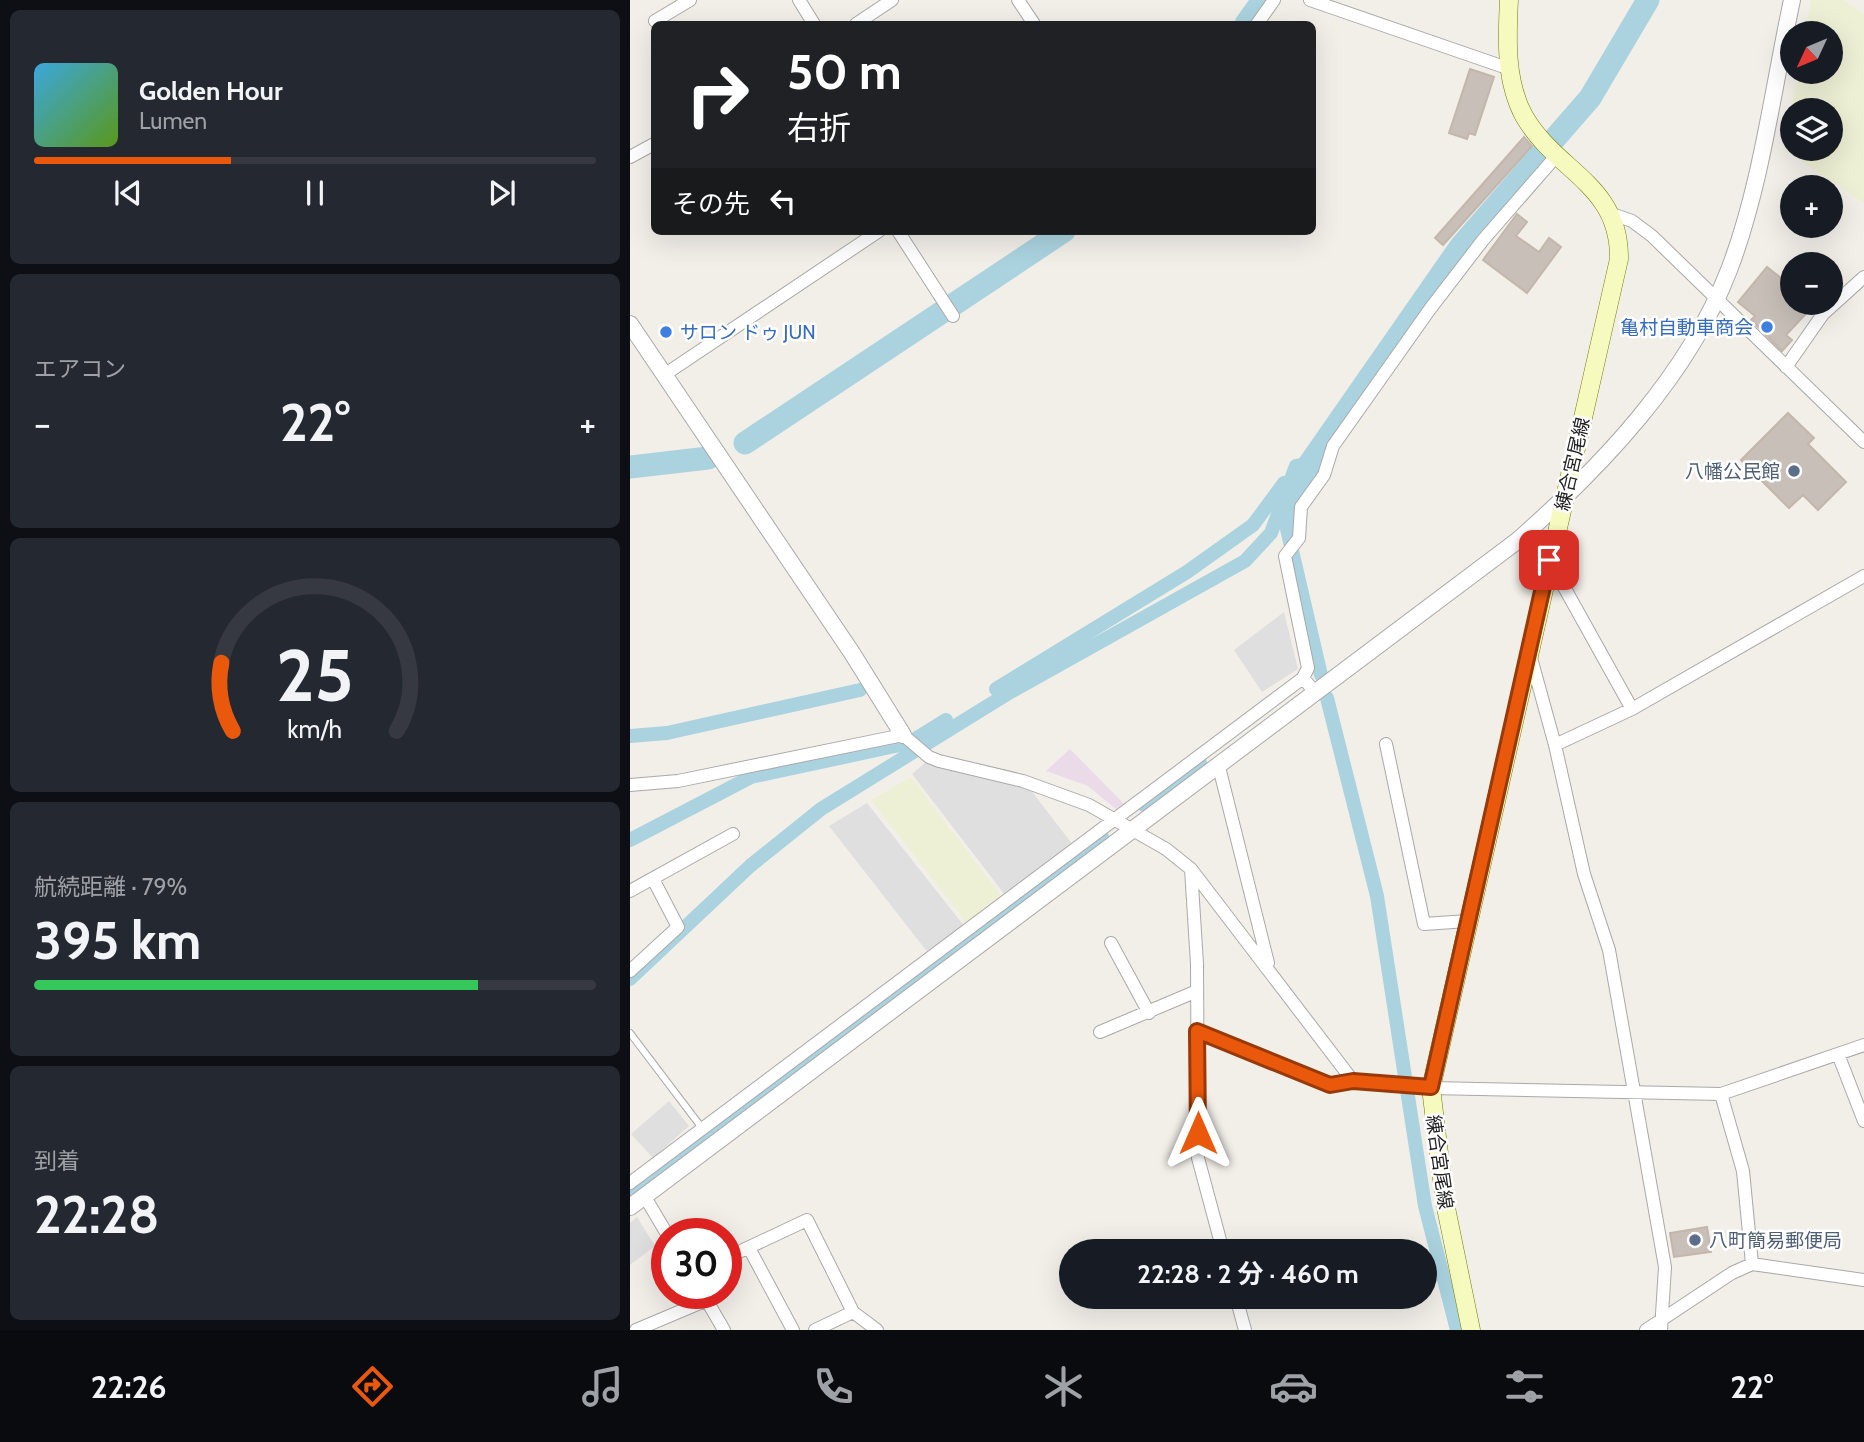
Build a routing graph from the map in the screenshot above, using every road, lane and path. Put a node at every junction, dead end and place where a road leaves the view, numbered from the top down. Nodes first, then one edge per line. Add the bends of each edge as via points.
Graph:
1 (690, 0) edge
2 (799, 0) edge
3 (892, 0) edge
4 (1018, 0) edge
5 (1274, 0) edge
6 (1310, 0) edge
7 (1509, 0) edge
8 (1792, 0) edge
9 (655, 21) dead end
10 (812, 21) edge
11 (860, 21) edge
12 (1032, 21) edge
13 (1259, 21) edge
14 (1510, 69) junction
15 (651, 146) edge
16 (1558, 154) junction
17 (630, 157) edge
18 (1612, 214) junction
19 (873, 235) edge
20 (901, 235) edge
21 (1864, 277) edge
22 (1716, 300) junction
23 (953, 317) dead end
24 (630, 324) edge
25 (1786, 367) junction
26 (664, 375) junction
27 (1864, 442) edge
28 (1564, 500) junction
29 (1549, 560) junction
30 (1864, 576) edge
31 (1530, 654) junction
32 (1303, 678) junction
33 (1314, 691) junction
34 (1632, 709) junction
35 (905, 737) junction
36 (1386, 744) dead end
37 (1555, 745) junction
38 (1218, 763) junction
39 (630, 785) edge
40 (1115, 819) junction
41 (1132, 828) junction
42 (733, 834) dead end
43 (1191, 869) junction
44 (653, 879) junction
45 (630, 891) edge
46 (1468, 921) junction
47 (1111, 943) dead end
48 (1269, 970) junction
49 (630, 971) edge
50 (1197, 991) junction
51 (1149, 1013) junction
52 (1197, 1031) junction
53 (1100, 1032) dead end
54 (630, 1033) edge
55 (1864, 1045) edge
56 (1838, 1054) junction
57 (1353, 1081) junction
58 (1431, 1087) junction
59 (1635, 1094) junction
60 (1721, 1094) junction
61 (1864, 1121) edge
62 (702, 1128) junction
63 (686, 1152) junction
64 (630, 1183) edge
65 (645, 1196) junction
66 (630, 1208) edge
67 (658, 1218) edge
68 (1220, 1239) edge
69 (749, 1248) junction
70 (742, 1251) edge
71 (1752, 1264) junction
72 (1864, 1280) edge
73 (680, 1309) edge
74 (712, 1309) edge
75 (1239, 1309) edge
76 (853, 1312) junction
77 (1660, 1325) edge
78 (636, 1330) edge
79 (724, 1330) edge
80 (793, 1330) edge
81 (815, 1330) edge
82 (877, 1330) edge
83 (1245, 1330) edge
84 (1471, 1330) edge
85 (1646, 1330) edge

1 - 9 street
2 - 10 street
3 - 11 street
4 - 12 street
5 - 13 street
6 - 14 street
7 - 14 main road
8 - 22 street via 1748,206
14 - 16 main road via 1525,117
15 - 17 street
16 - 18 main road
16 - 32 street via 1430,309 1333,446 1324,475 1300,507 1299,538 1285,556 1308,668
18 - 22 street via 1632,221 1652,236
18 - 28 main road, 練合宮尾線 via 1619,259
19 - 26 street
20 - 23 street
21 - 25 street via 1823,314
22 - 25 street
22 - 28 street via 1671,378
24 - 26 street
25 - 27 street
26 - 35 street
28 - 29 main road, 練合宮尾線
28 - 33 street via 1517,541
29 - 31 main road, 練合宮尾線
29 - 34 street
30 - 34 street
31 - 37 street
31 - 46 main road, 練合宮尾線
32 - 33 street
32 - 40 street
33 - 38 street
34 - 37 street
35 - 39 street via 678,781
35 - 40 street via 929,757 1023,781
36 - 46 street via 1423,924
37 - 59 street via 1584,874 1609,950
38 - 41 street
38 - 48 street
40 - 41 street
40 - 62 street
41 - 43 street
41 - 63 street
42 - 44 street
43 - 48 street
43 - 50 street
44 - 45 street
44 - 49 street via 678,927
46 - 58 main road, 練合宮尾線
47 - 51 street
48 - 57 street
50 - 51 street
50 - 52 street
51 - 53 street
52 - 57 street via 1330,1085
52 - 68 street via 1198,1158
54 - 62 lane
55 - 56 street
56 - 60 street
56 - 61 street
57 - 58 street
58 - 59 street
58 - 84 main road, 練合宮尾線 via 1445,1203
59 - 60 street
59 - 77 street via 1665,1267
60 - 71 street via 1743,1171
62 - 63 street
63 - 64 street
63 - 65 street
65 - 66 street
65 - 67 street
69 - 70 street
69 - 76 street via 807,1220
69 - 80 street
71 - 72 street
71 - 77 street via 1732,1273
73 - 78 street
74 - 79 street
75 - 83 street
76 - 81 street
76 - 82 street
77 - 85 street

